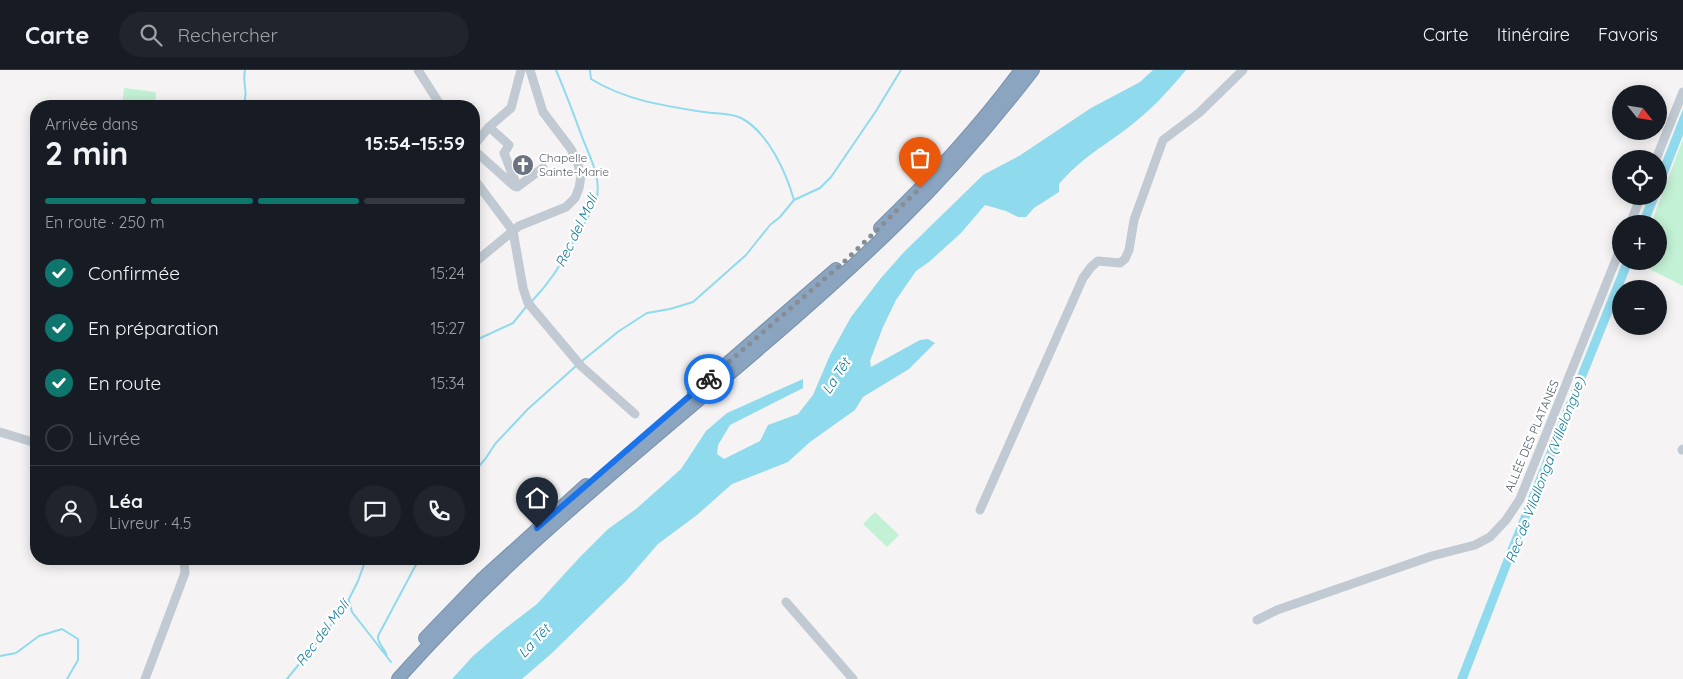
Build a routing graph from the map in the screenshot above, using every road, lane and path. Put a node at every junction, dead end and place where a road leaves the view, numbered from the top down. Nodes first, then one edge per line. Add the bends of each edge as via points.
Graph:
1 (418, 70) edge
2 (521, 70) edge
3 (530, 70) edge
4 (1021, 70) edge
5 (1032, 70) edge
6 (1244, 70) edge
7 (1683, 92) edge
8 (437, 100) edge
9 (489, 127) junction
10 (480, 138) edge
11 (1660, 150) edge
12 (480, 155) edge
13 (543, 168) dead end
14 (480, 187) edge
15 (517, 187) junction
16 (513, 231) junction
17 (480, 257) edge
18 (1612, 269) edge
19 (635, 414) dead end
20 (0, 432) edge
21 (30, 441) edge
22 (980, 510) dead end
23 (184, 565) edge
24 (786, 602) dead end
25 (1258, 620) dead end
26 (146, 679) edge
27 (389, 679) edge
28 (398, 679) edge
29 (852, 679) edge

1 - 8 street
2 - 9 street via 511,108
3 - 16 street via 543,112 578,164 580,188 566,207
4 - 27 highway via 949,156 890,219 502,560
5 - 28 highway via 984,131 900,221 485,588
6 - 22 street via 1199,114 1163,140 1134,220 1125,259 1120,263 1098,261 1084,278
7 - 11 street
9 - 10 street
9 - 15 street via 509,144 504,153
12 - 15 street
13 - 15 street
14 - 16 street
16 - 17 street
16 - 19 street via 529,304 578,362
18 - 25 street, ALLÉE DES PLATANES via 1520,499 1490,537 1475,545 1432,556 1277,610
20 - 21 street
23 - 26 street via 185,573
24 - 29 street

